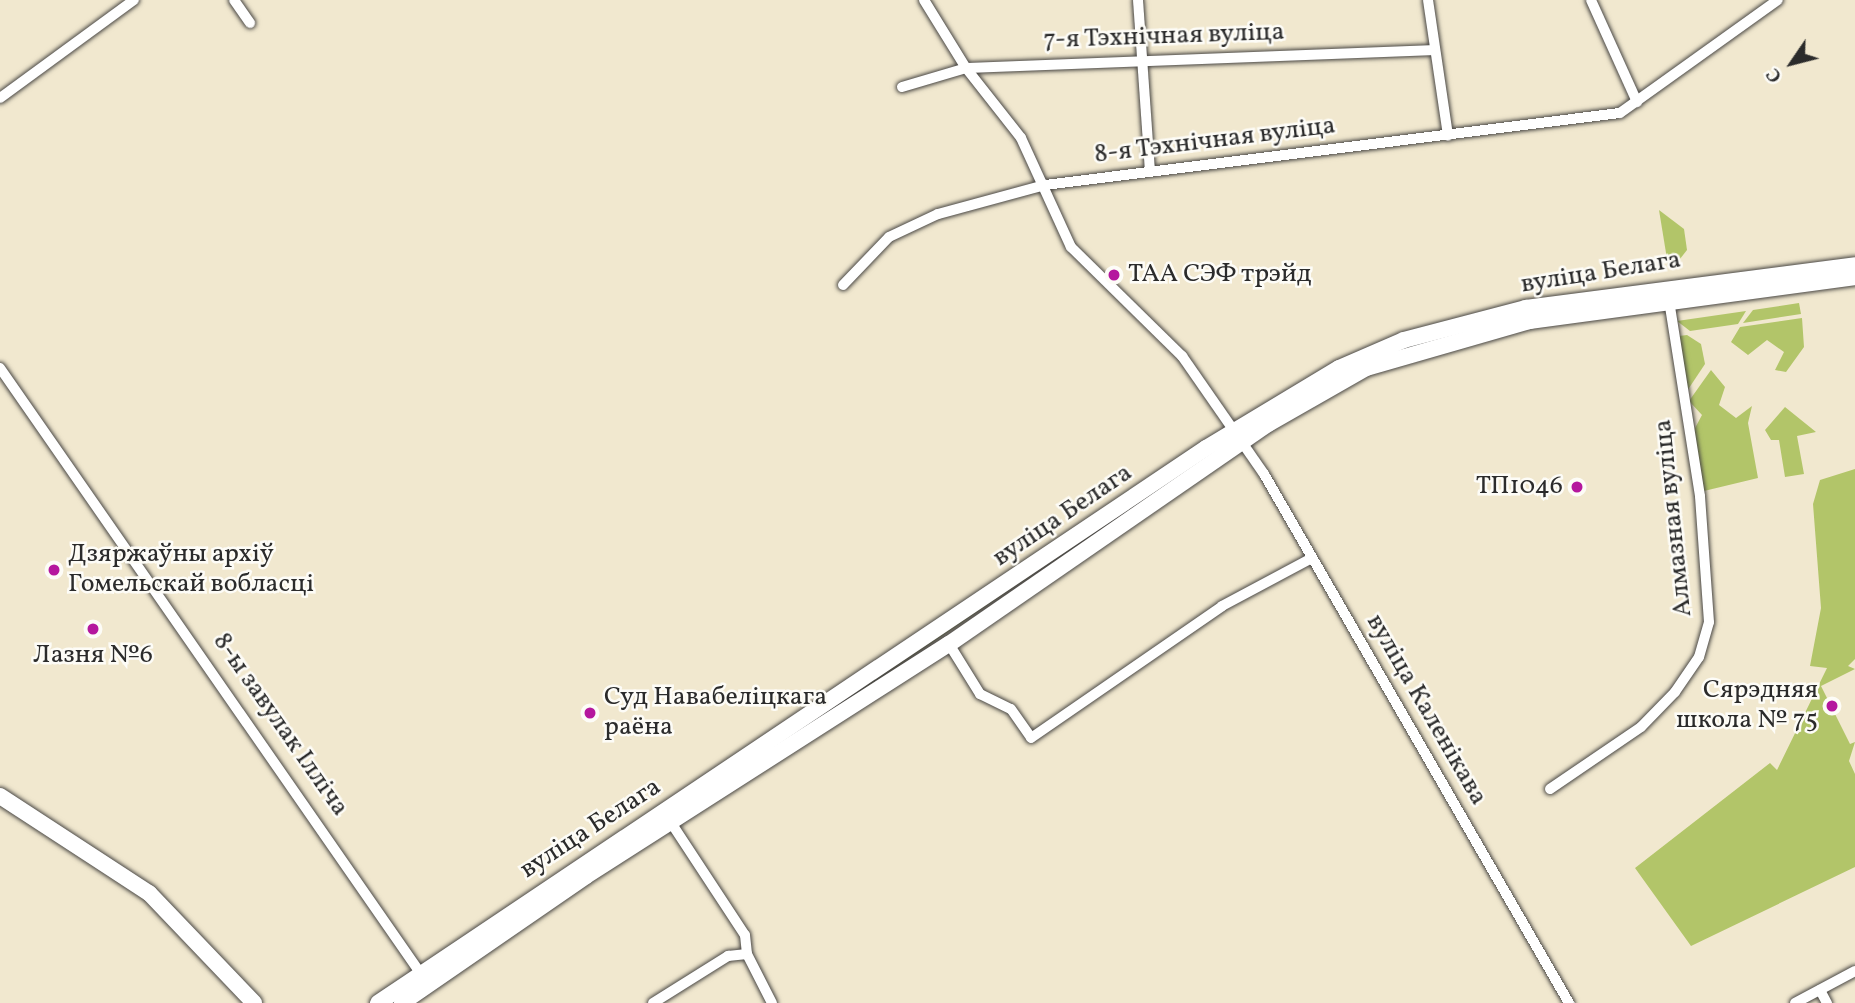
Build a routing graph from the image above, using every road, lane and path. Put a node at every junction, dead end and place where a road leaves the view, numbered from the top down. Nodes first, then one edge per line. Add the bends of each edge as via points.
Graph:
1 (134, 0) edge
2 (234, 0) edge
3 (924, 0) edge
4 (1138, 0) edge
5 (1428, 0) edge
6 (1591, 0) edge
7 (1778, 0) edge
8 (250, 23) dead end
9 (1431, 50) junction
10 (1143, 60) junction
11 (965, 68) junction
12 (902, 86) dead end
13 (0, 98) edge
14 (1637, 102) junction
15 (1448, 136) junction
16 (1150, 172) junction
17 (1045, 185) junction
18 (1855, 264) edge
19 (1855, 277) edge
20 (843, 285) dead end
21 (1669, 300) junction
22 (0, 368) edge
23 (1238, 436) junction
24 (1312, 558) junction
25 (949, 643) junction
26 (1550, 789) dead end
27 (0, 796) edge
28 (667, 817) junction
29 (747, 954) junction
30 (1855, 971) edge
31 (421, 974) junction
32 (1820, 990) junction
33 (254, 1003) edge
34 (378, 1003) edge
35 (402, 1003) edge
36 (653, 1003) edge
37 (772, 1003) edge
38 (1569, 1003) edge
39 (1796, 1003) edge
40 (1827, 1003) edge

1 - 13 street
2 - 8 street
3 - 11 street, вуліца Каленікава
4 - 10 street
5 - 9 street
6 - 14 street
7 - 14 street
9 - 10 street, 7-я Тэхнічная вуліца
9 - 15 street
10 - 11 street, 7-я Тэхнічная вуліца
10 - 16 street
11 - 12 street, 7-я Тэхнічная вуліца
11 - 17 street, вуліца Каленікава via 1003,110
14 - 15 street, 8-я Тэхнічная вуліца via 1620,113
15 - 16 street, 8-я Тэхнічная вуліца
16 - 17 street, 8-я Тэхнічная вуліца
17 - 20 street, 8-я Тэхнічная вуліца via 937,215 889,236
17 - 23 street, вуліца Каленікава via 1071,247 1182,356
18 - 23 street, вуліца Белага via 1526,308 1441,328 1339,368
19 - 21 street, вуліца Белага
21 - 23 street, вуліца Белага via 1444,341 1366,368
21 - 26 street, Алмазная вуліца via 1700,496 1709,622 1699,657 1675,692 1641,727
22 - 31 street, 8-ы завулак Ілліча
23 - 24 street, вуліца Каленікава
23 - 25 street, вуліца Белага
23 - 28 street, вуліца Белага
24 - 25 street via 1222,606 1031,738 1011,709 980,694
24 - 38 street, вуліца Каленікава
25 - 28 street, вуліца Белага
27 - 33 street via 149,893
28 - 29 street via 744,935
28 - 31 street, вуліца Белага
28 - 35 street, вуліца Белага
29 - 36 street via 728,956
29 - 37 street
30 - 32 street
31 - 34 street, вуліца Белага
32 - 39 street
32 - 40 street

